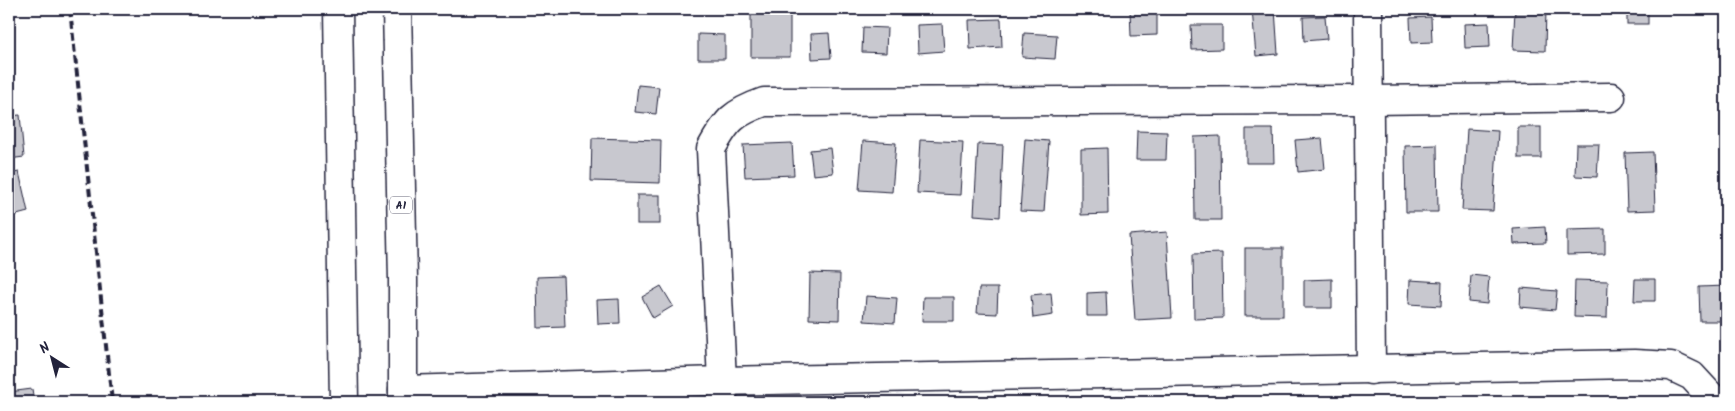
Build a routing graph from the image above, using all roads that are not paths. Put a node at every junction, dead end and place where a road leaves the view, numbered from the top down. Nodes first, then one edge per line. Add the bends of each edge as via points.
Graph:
1 (338, 9) edge
2 (397, 9) edge
3 (1368, 9) edge
4 (1611, 96) dead end
5 (1370, 100) junction
6 (1371, 370) junction
7 (722, 392) edge
8 (403, 396) edge
9 (344, 402) edge
10 (1716, 402) edge

1 - 9 main road
2 - 8 main road, A1
3 - 5 main road
4 - 5 main road
5 - 6 main road
5 - 7 main road via 764,102 742,110 723,127 711,148
6 - 7 main road via 1042,374
6 - 10 main road via 1671,366 1692,376
7 - 8 main road

